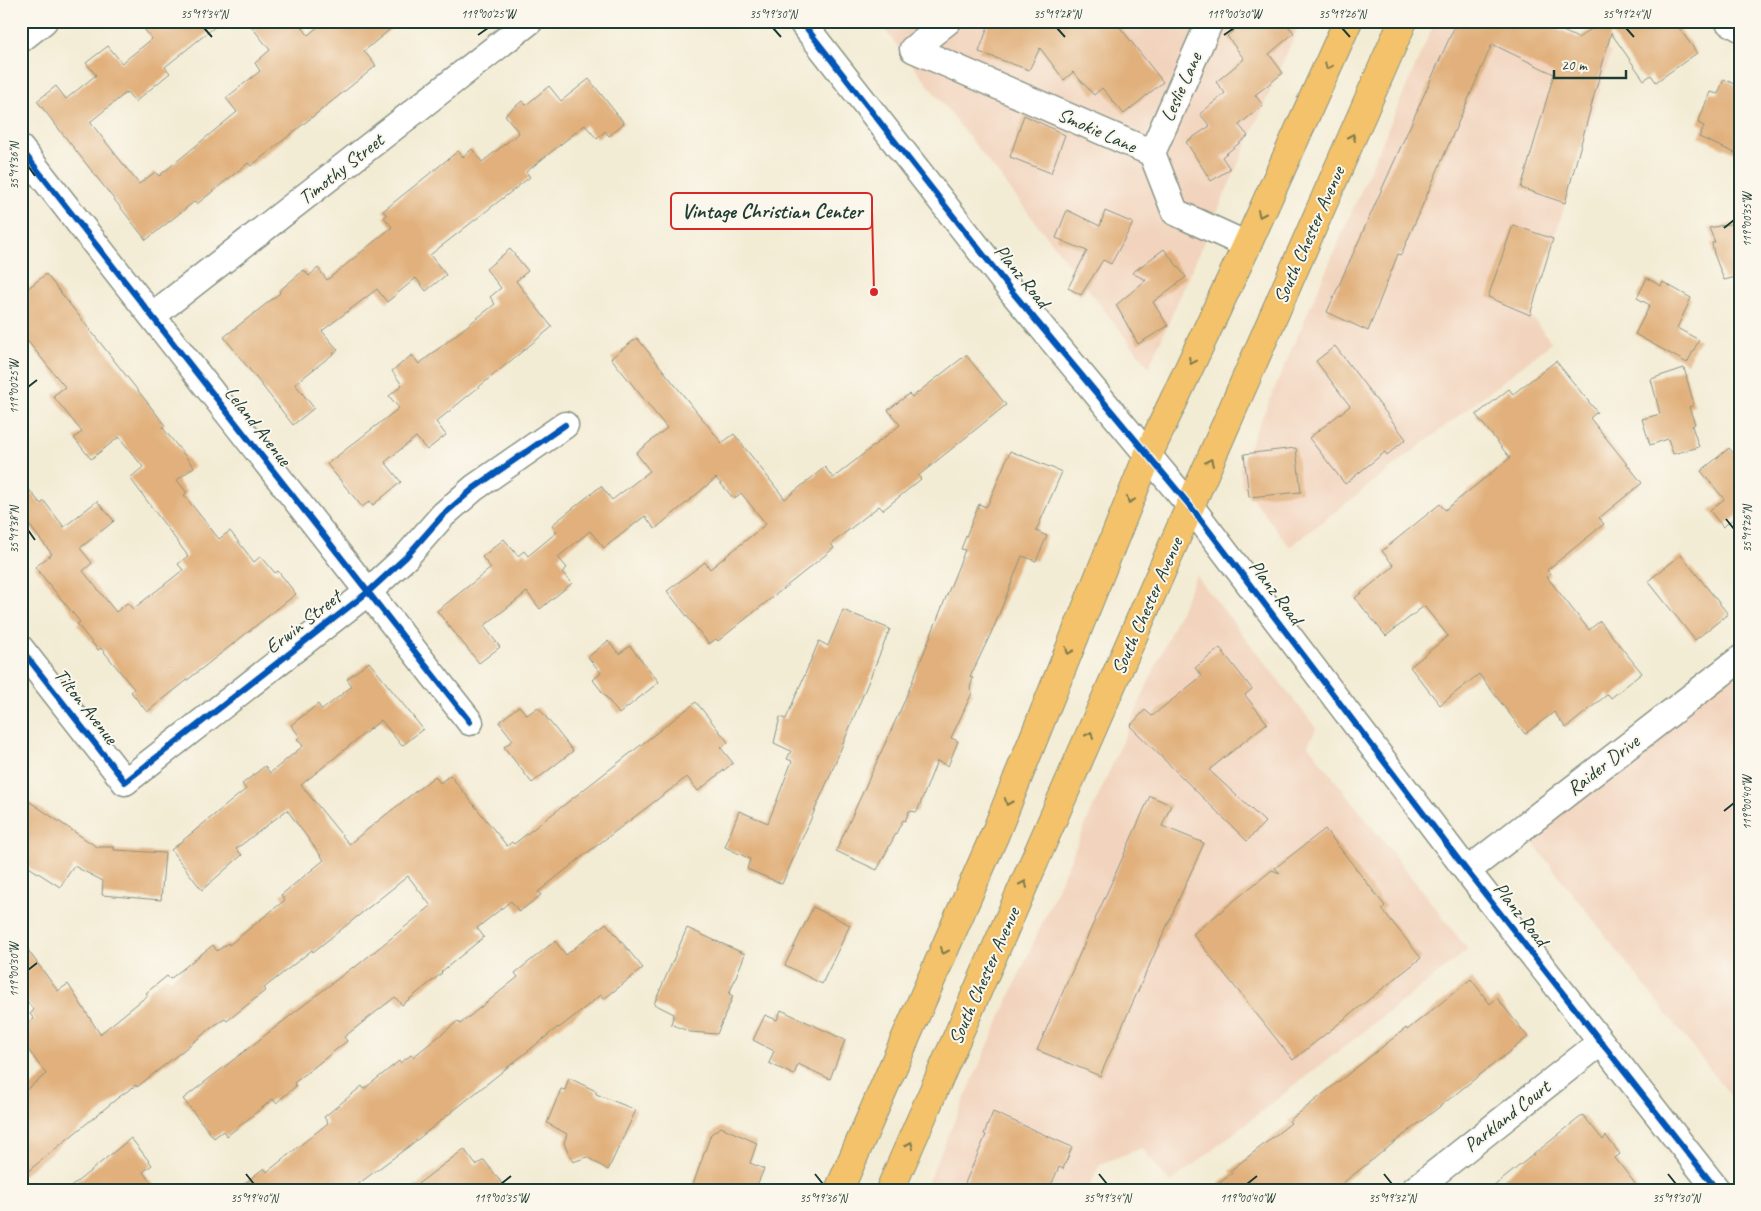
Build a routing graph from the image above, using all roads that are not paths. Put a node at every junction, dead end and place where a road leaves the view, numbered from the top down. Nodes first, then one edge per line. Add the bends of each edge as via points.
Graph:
1 (44, 21) edge
2 (530, 21) edge
3 (801, 21) edge
4 (948, 21) edge
5 (1210, 21) edge
6 (1348, 21) edge
7 (1402, 21) edge
8 (1728, 21) edge
9 (1740, 28) edge
10 (21, 39) edge
11 (21, 149) edge
12 (1152, 153) junction
13 (1247, 245) junction
14 (152, 316) junction
15 (565, 425) dead end
16 (1148, 455) junction
17 (1190, 507) junction
18 (368, 592) junction
19 (21, 649) edge
20 (1740, 659) edge
21 (470, 722) dead end
22 (125, 782) joint
23 (1467, 872) junction
24 (1601, 1042) junction
25 (839, 1190) edge
26 (890, 1190) edge
27 (1414, 1190) edge
28 (1716, 1190) edge

1 - 10 street
2 - 14 street, Timothy Street
3 - 16 street, Planz Road via 1014,294
4 - 12 street, Smokie Lane via 912,49
5 - 12 street, Leslie Lane
6 -> 13 main road
17 -> 7 main road, South Chester Avenue
8 - 9 street
11 - 14 street, Leland Avenue
12 - 13 street, Smokie Lane via 1175,212
13 -> 16 main road
14 - 18 street, Leland Avenue
15 - 18 street, Erwin Street via 474,488
16 - 17 street, Planz Road
16 -> 25 main road via 995,834
17 - 23 street, Planz Road
26 -> 17 main road, South Chester Avenue
18 - 21 street, Leland Avenue
18 - 22 street, Erwin Street
19 - 22 street, Tilton Avenue
20 - 23 street, Raider Drive
23 - 24 street, Planz Road
24 - 27 street, Parkland Court
24 - 28 street, Planz Road

